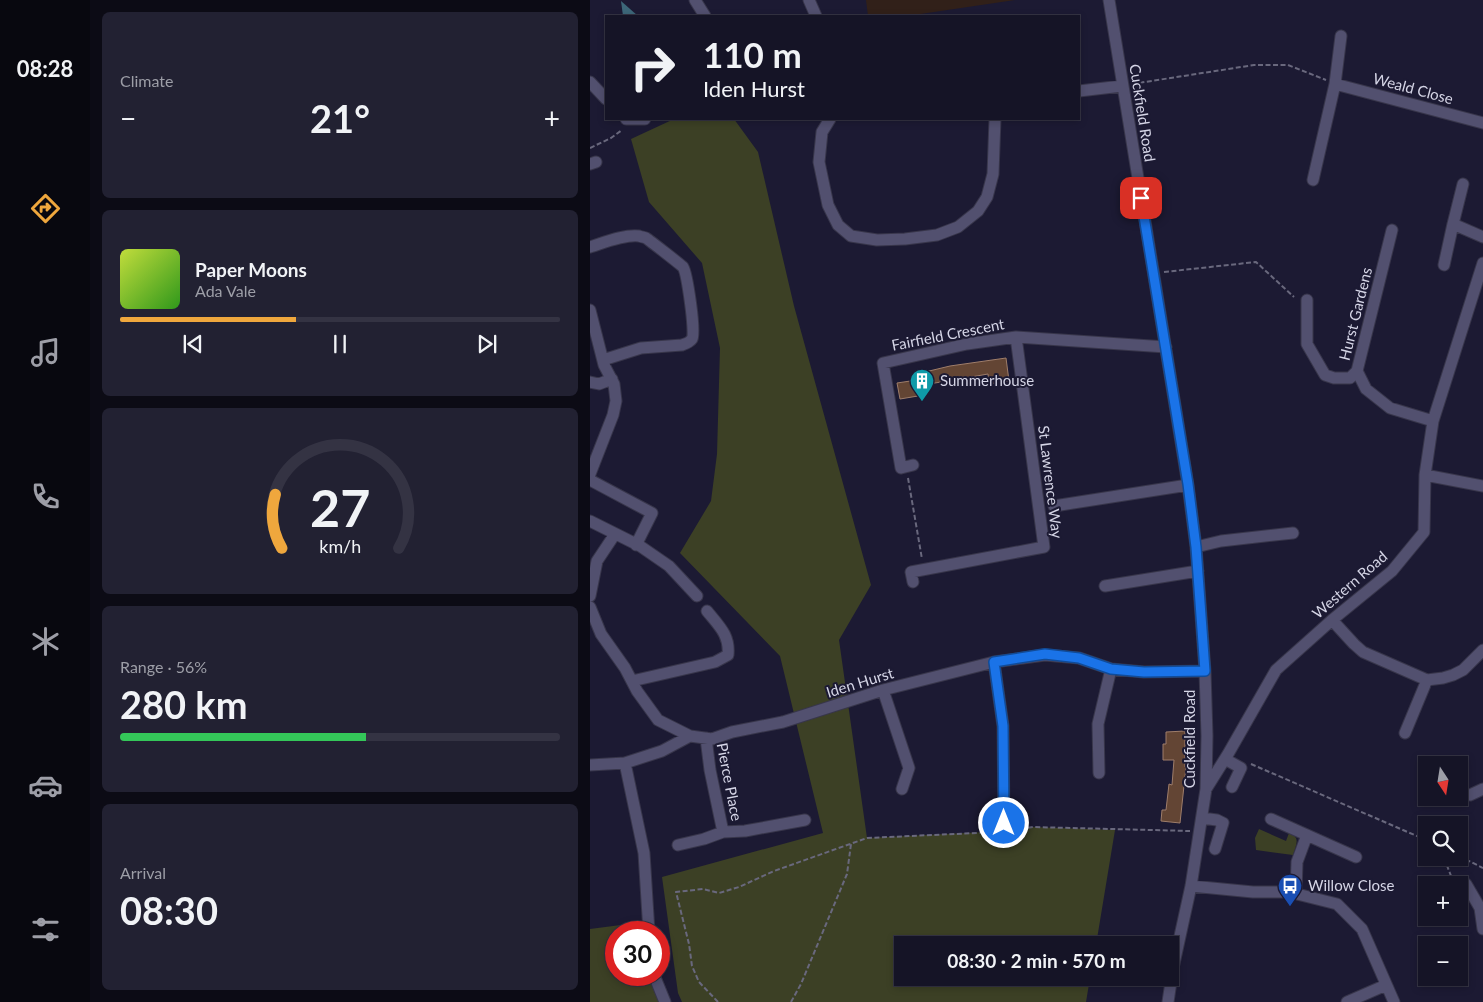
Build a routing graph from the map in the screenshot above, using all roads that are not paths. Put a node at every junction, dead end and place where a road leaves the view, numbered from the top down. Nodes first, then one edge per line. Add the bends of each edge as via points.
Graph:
1 (695, 0) edge
2 (809, 0) edge
3 (1109, 0) edge
4 (704, 15) edge
5 (816, 15) edge
6 (1341, 36) dead end
7 (590, 82) edge
8 (1335, 84) junction
9 (1122, 86) junction
10 (1080, 91) edge
11 (605, 98) edge
12 (829, 120) edge
13 (995, 120) edge
14 (1483, 123) edge
15 (1313, 180) dead end
16 (1463, 184) dead end
17 (1453, 224) junction
18 (1392, 230) dead end
19 (1483, 237) edge
20 (590, 247) edge
21 (1483, 263) edge
22 (1444, 265) dead end
23 (1306, 300) dead end
24 (590, 310) edge
25 (1016, 337) junction
26 (1166, 347) junction
27 (603, 360) junction
28 (1357, 371) junction
29 (612, 379) junction
30 (590, 382) edge
31 (1433, 421) junction
32 (910, 466) road end
33 (590, 474) edge
34 (1425, 475) junction
35 (590, 480) edge
36 (1188, 484) junction
37 (1483, 486) edge
38 (1054, 506) dead end
39 (590, 521) edge
40 (1293, 533) dead end
41 (616, 534) junction
42 (636, 545) junction
43 (1196, 547) junction
44 (1198, 571) junction
45 (913, 582) dead end
46 (1105, 586) dead end
47 (590, 596) edge
48 (697, 596) dead end
49 (590, 607) edge
50 (707, 611) dead end
51 (1332, 620) junction
52 (1483, 650) edge
53 (994, 662) junction
54 (1111, 669) junction
55 (1205, 671) junction
56 (1427, 680) junction
57 (632, 681) junction
58 (883, 690) junction
59 (1405, 733) dead end
60 (690, 736) junction
61 (706, 738) junction
62 (1225, 759) junction
63 (625, 763) junction
64 (590, 765) edge
65 (1099, 773) dead end
66 (1232, 787) dead end
67 (902, 789) dead end
68 (1206, 789) junction
69 (1483, 789) edge
70 (1470, 794) dead end
71 (1202, 818) junction
72 (1271, 819) dead end
73 (804, 820) dead end
74 (1004, 823) dead end
75 (723, 832) junction
76 (1307, 835) junction
77 (678, 845) dead end
78 (1215, 849) dead end
79 (1356, 857) dead end
80 (1190, 886) junction
81 (1468, 887) edge
82 (1296, 894) junction
83 (648, 921) edge
84 (1483, 929) edge
85 (1386, 985) junction
86 (658, 986) edge
87 (665, 1002) edge
88 (1168, 1002) edge
89 (1346, 1002) edge
90 (1394, 1002) edge

1 - 4 street
2 - 5 street
3 - 9 street, Cuckfield Road
6 - 8 street
7 - 11 street
8 - 14 street, Weald Close
8 - 15 street
9 - 10 street
9 - 26 street, Cuckfield Road
12 - 13 street via 822,132 820,162 828,205 838,225 851,236 877,240 937,235 958,227 978,211 987,197 993,174
16 - 17 street
17 - 19 street
17 - 22 street
18 - 28 street, Hurst Gardens
20 - 27 street via 636,236 647,238 682,266 692,318 693,333 688,343 642,348
21 - 31 street, Western Road
23 - 28 street via 1306,344 1326,375 1350,378
24 - 27 street
25 - 26 street, Fairfield Crescent
25 - 32 street, Fairfield Crescent via 967,344 883,363 901,468
25 - 45 street, St Lawrence Way via 1044,547 911,572
26 - 36 street, Cuckfield Road
27 - 29 street
28 - 31 street, Hurst Gardens via 1366,389 1390,408
29 - 30 street via 599,384
29 - 33 street via 616,401 613,415
31 - 34 street, Western Road
34 - 37 street
34 - 51 street, Western Road via 1424,532 1392,571
35 - 42 street via 652,513
36 - 38 street
36 - 43 street, Cuckfield Road
39 - 41 street
40 - 43 street
41 - 42 street
41 - 47 street via 598,561
42 - 48 street via 669,566
43 - 44 street, Cuckfield Road
44 - 46 street
44 - 55 street, Cuckfield Road
49 - 57 street, Iden Hurst via 601,634
50 - 57 street via 725,634 728,655 715,662
51 - 56 street via 1363,652
51 - 62 street, Western Road via 1276,670
52 - 56 street via 1463,670
53 - 54 street, Iden Hurst via 1045,654 1079,658
53 - 58 street, Iden Hurst
53 - 74 street via 1003,726
54 - 55 street, Iden Hurst
54 - 65 street via 1098,724
55 - 68 street, Cuckfield Road
56 - 59 street
57 - 60 street, Iden Hurst via 658,720
58 - 61 street, Iden Hurst via 783,722
58 - 67 street via 909,768
60 - 61 street, Iden Hurst
60 - 63 street via 662,751
61 - 75 street, Pierce Place
62 - 66 street via 1241,768
62 - 68 street, Western Road
63 - 64 street
63 - 83 street via 644,853
68 - 71 street, Cuckfield Road
69 - 70 street
71 - 78 street via 1223,823
71 - 80 street, Cuckfield Road
72 - 76 street
73 - 75 street, Pierce Place
75 - 77 street, Pierce Place
76 - 79 street
76 - 82 street via 1297,862
80 - 82 street
80 - 88 street, Cuckfield Road
81 - 84 street via 1480,908
82 - 85 street via 1337,904 1362,929
85 - 89 street
85 - 90 street
86 - 87 street

